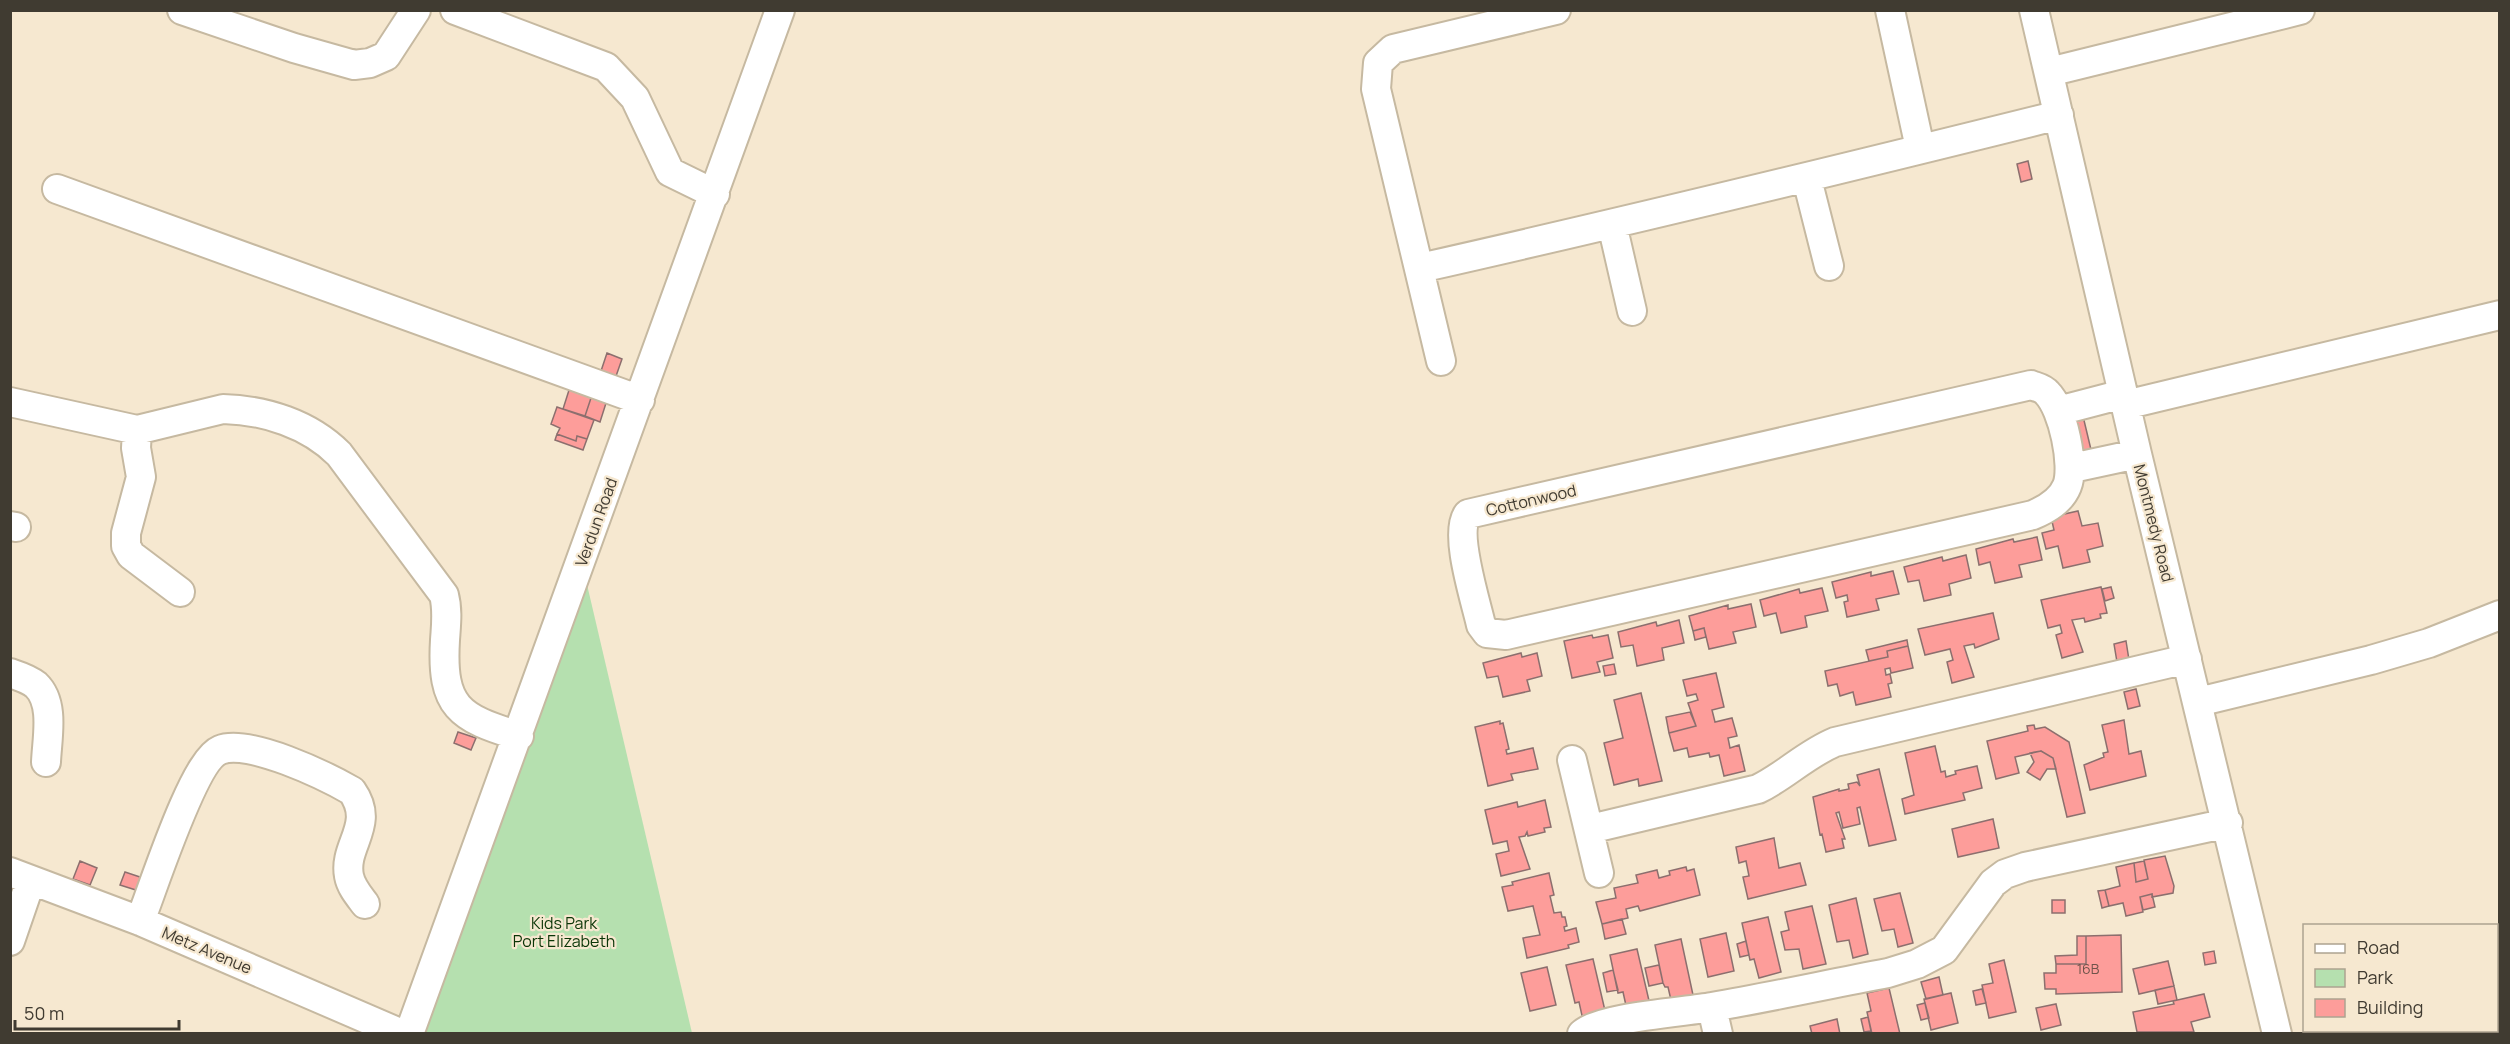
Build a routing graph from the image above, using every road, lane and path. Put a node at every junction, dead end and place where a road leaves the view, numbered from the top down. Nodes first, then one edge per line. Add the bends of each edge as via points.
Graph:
1 (182, 10) edge
2 (416, 10) edge
3 (455, 10) edge
4 (780, 10) edge
5 (1556, 10) edge
6 (1890, 10) edge
7 (2034, 10) edge
8 (2300, 10) edge
9 (2049, 72) junction
10 (2059, 115) junction
11 (1920, 148) junction
12 (1807, 179) junction
13 (57, 189) dead end
14 (716, 194) junction
15 (1612, 224) junction
16 (1828, 266) dead end
17 (1420, 268) junction
18 (1632, 311) dead end
19 (2499, 315) edge
20 (1441, 361) dead end
21 (640, 400) junction
22 (2124, 400) junction
23 (10, 402) edge
24 (2058, 411) junction
25 (137, 430) junction
26 (2137, 454) junction
27 (2072, 468) junction
28 (180, 592) dead end
29 (2499, 615) edge
30 (2187, 659) junction
31 (10, 673) edge
32 (2198, 702) junction
33 (519, 736) junction
34 (1572, 760) dead end
35 (46, 762) dead end
36 (2228, 823) junction
37 (1590, 829) junction
38 (1599, 873) dead end
39 (21, 876) edge
40 (365, 904) dead end
41 (140, 921) junction
42 (10, 941) edge
43 (1715, 1021) edge
44 (402, 1034) edge
45 (409, 1034) edge
46 (1582, 1034) edge
47 (2277, 1034) edge

1 - 2 street via 354,64 386,56
3 - 14 street via 606,67 635,98 670,172
4 - 14 street, Verdun Road
5 - 17 street via 1393,49 1378,63 1376,89
6 - 11 street
7 - 9 street, Montmedy Road
8 - 9 street
9 - 10 street, Montmedy Road
10 - 11 street
10 - 22 street, Montmedy Road
11 - 12 street
12 - 15 street
12 - 16 street
13 - 21 street
14 - 21 street, Verdun Road
15 - 17 street
15 - 18 street
17 - 20 street
19 - 22 street
21 - 33 street, Verdun Road
22 - 24 street
22 - 26 street, Montmedy Road
23 - 25 street
24 - 27 street, Cottonwood
24 - 27 street, Cottonwood via 2047,392 2031,385 2021,386 1468,514 1462,524 1462,539 1481,625 1487,633 1506,636 2033,515 2056,502 2067,486
25 - 28 street via 141,477 126,546 131,555
25 - 33 street via 223,409 287,421 328,443 444,595 447,607 443,670 457,706 489,727
26 - 27 street
26 - 30 street, Montmedy Road
29 - 32 street via 2372,660
30 - 32 street, Montmedy Road
30 - 37 street via 1835,742 1812,752 1758,789
31 - 35 street via 30,681 43,696 47,715
32 - 36 street, Montmedy Road
33 - 45 street, Verdun Road
34 - 37 street
36 - 43 street via 2005,874 1993,883 1944,950 1917,964
36 - 47 street, Montmedy Road
37 - 38 street
39 - 41 street, Metz Avenue
39 - 42 street
40 - 41 street via 349,878 362,814 352,791 269,755 232,746 209,757 191,789
41 - 44 street, Metz Avenue
43 - 46 street via 1637,1018

